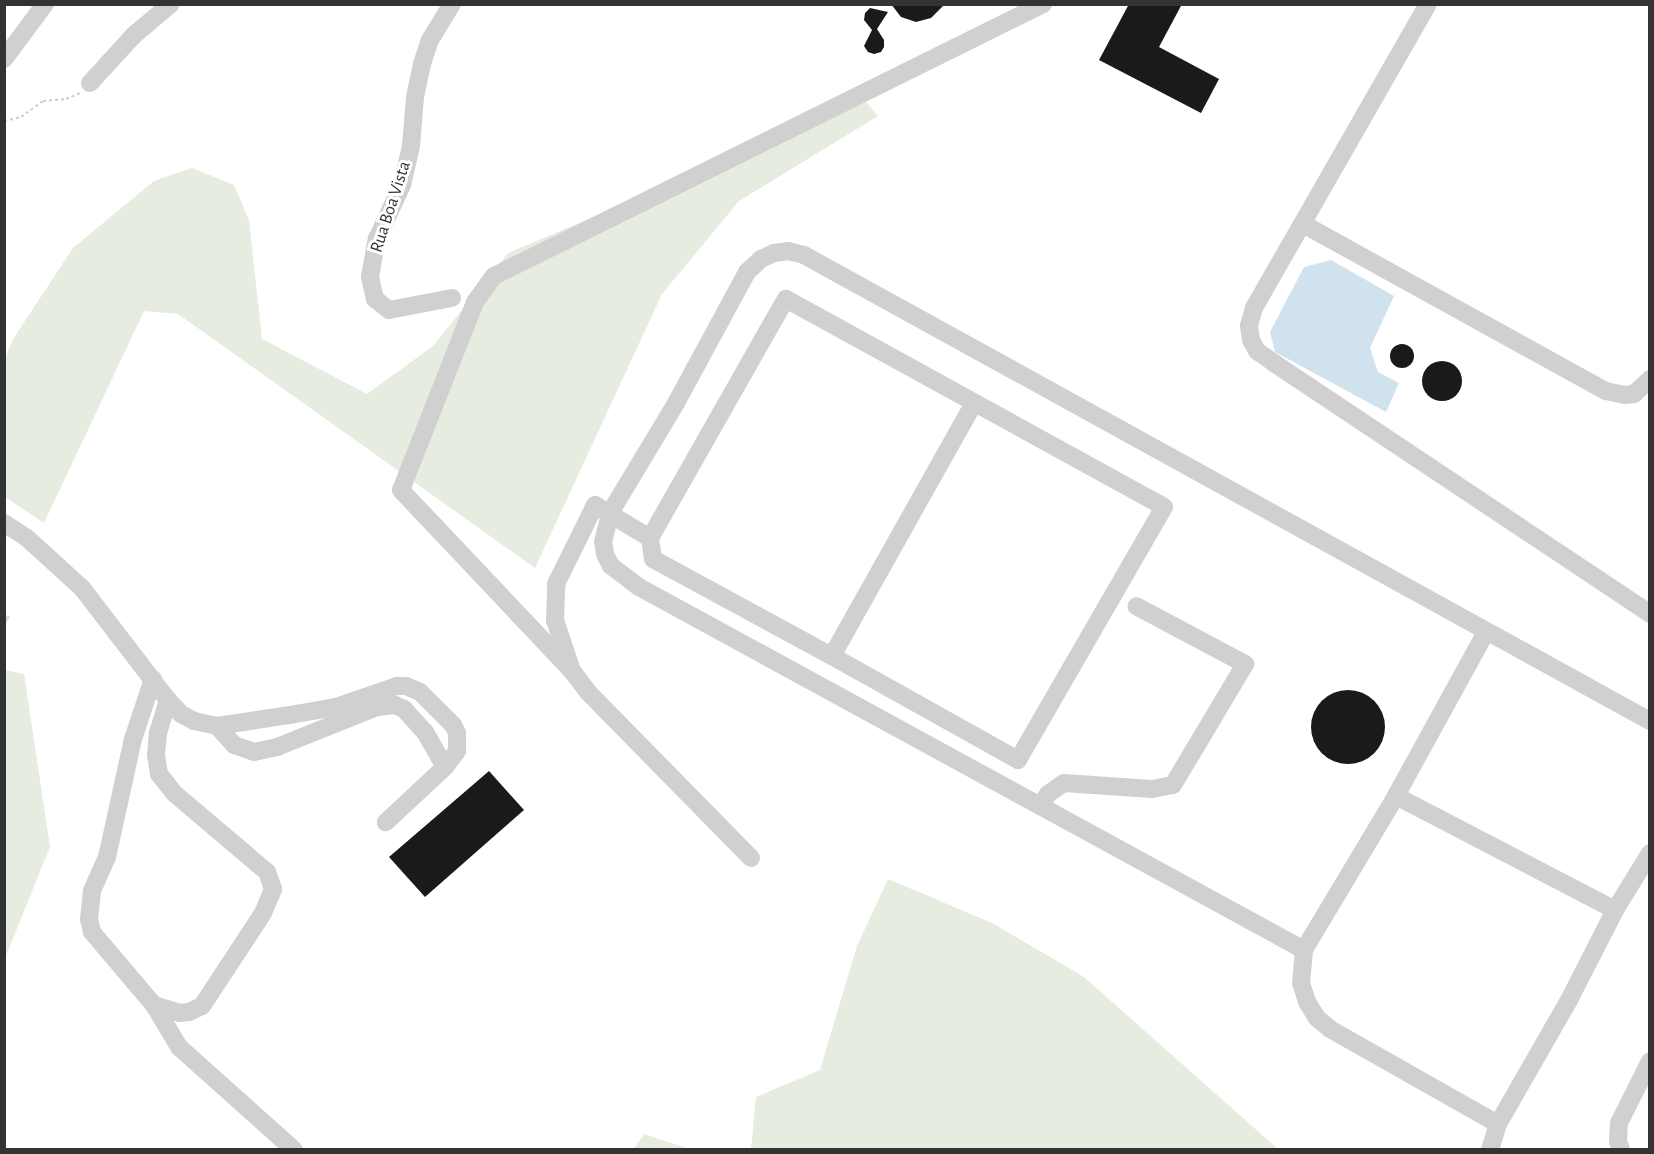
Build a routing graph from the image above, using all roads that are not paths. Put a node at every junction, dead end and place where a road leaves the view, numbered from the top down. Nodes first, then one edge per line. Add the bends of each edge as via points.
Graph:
1 (45, 4) edge
2 (171, 4) edge
3 (452, 4) edge
4 (1043, 4) edge
5 (1428, 4) edge
6 (4, 31) edge
7 (25, 31) junction
8 (4, 59) edge
9 (90, 82) road end
10 (1303, 224) junction
11 (452, 298) dead end
12 (1650, 379) edge
13 (974, 403) junction
14 (610, 513) junction
15 (4, 523) edge
16 (650, 538) junction
17 (1136, 606) dead end
18 (1650, 614) edge
19 (1486, 632) junction
20 (832, 656) junction
21 (572, 671) junction
22 (153, 679) junction
23 (168, 700) junction
24 (337, 716) junction
25 (1650, 721) edge
26 (217, 726) junction
27 (445, 767) junction
28 (1396, 796) junction
29 (1040, 806) junction
30 (386, 822) dead end
31 (1650, 853) edge
32 (751, 858) dead end
33 (1615, 910) junction
34 (1304, 950) junction
35 (154, 1005) junction
36 (1650, 1061) edge
37 (1498, 1124) junction
38 (294, 1149) edge
39 (1490, 1149) edge
40 (1621, 1149) edge

1 - 7 street
2 - 9 street via 134,35
3 - 11 street, Rua Boa Vista via 430,40 422,64 402,185 377,240 370,277 375,299 389,310
4 - 21 street via 494,276 475,302 400,490
5 - 10 street
6 - 7 street
7 - 8 street
10 - 12 street via 1606,391 1634,394
10 - 18 street via 1254,308 1249,326 1257,351
13 - 16 street via 786,299
13 - 20 street
13 - 20 street via 1164,507 1018,760
14 - 16 street
14 - 19 street via 676,403 747,272 761,259 788,251 804,255
14 - 21 street via 595,505 556,584 555,620
14 - 29 street via 603,542 605,554 611,566 639,587
15 - 22 street via 27,538 82,588
16 - 20 street via 653,559
17 - 29 street via 1245,664 1173,785 1152,789 1064,783 1048,794
19 - 25 street
19 - 28 street
21 - 32 street
22 - 23 street
22 - 35 street via 133,739 107,857 92,891 89,919 92,932
23 - 26 street via 194,721
23 - 35 street via 158,733 159,774 174,793 267,872 273,889 263,913 202,1005 180,1013
24 - 26 street
24 - 26 street via 277,747 254,752 234,745
24 - 27 street via 388,705 404,709 432,742
24 - 27 street via 397,686 420,692 457,734 457,751
27 - 30 street
28 - 33 street
28 - 34 street
29 - 34 street
31 - 33 street
33 - 37 street
34 - 37 street via 1301,983 1317,1018
35 - 38 street via 179,1047
36 - 40 street via 1619,1123
37 - 39 street

